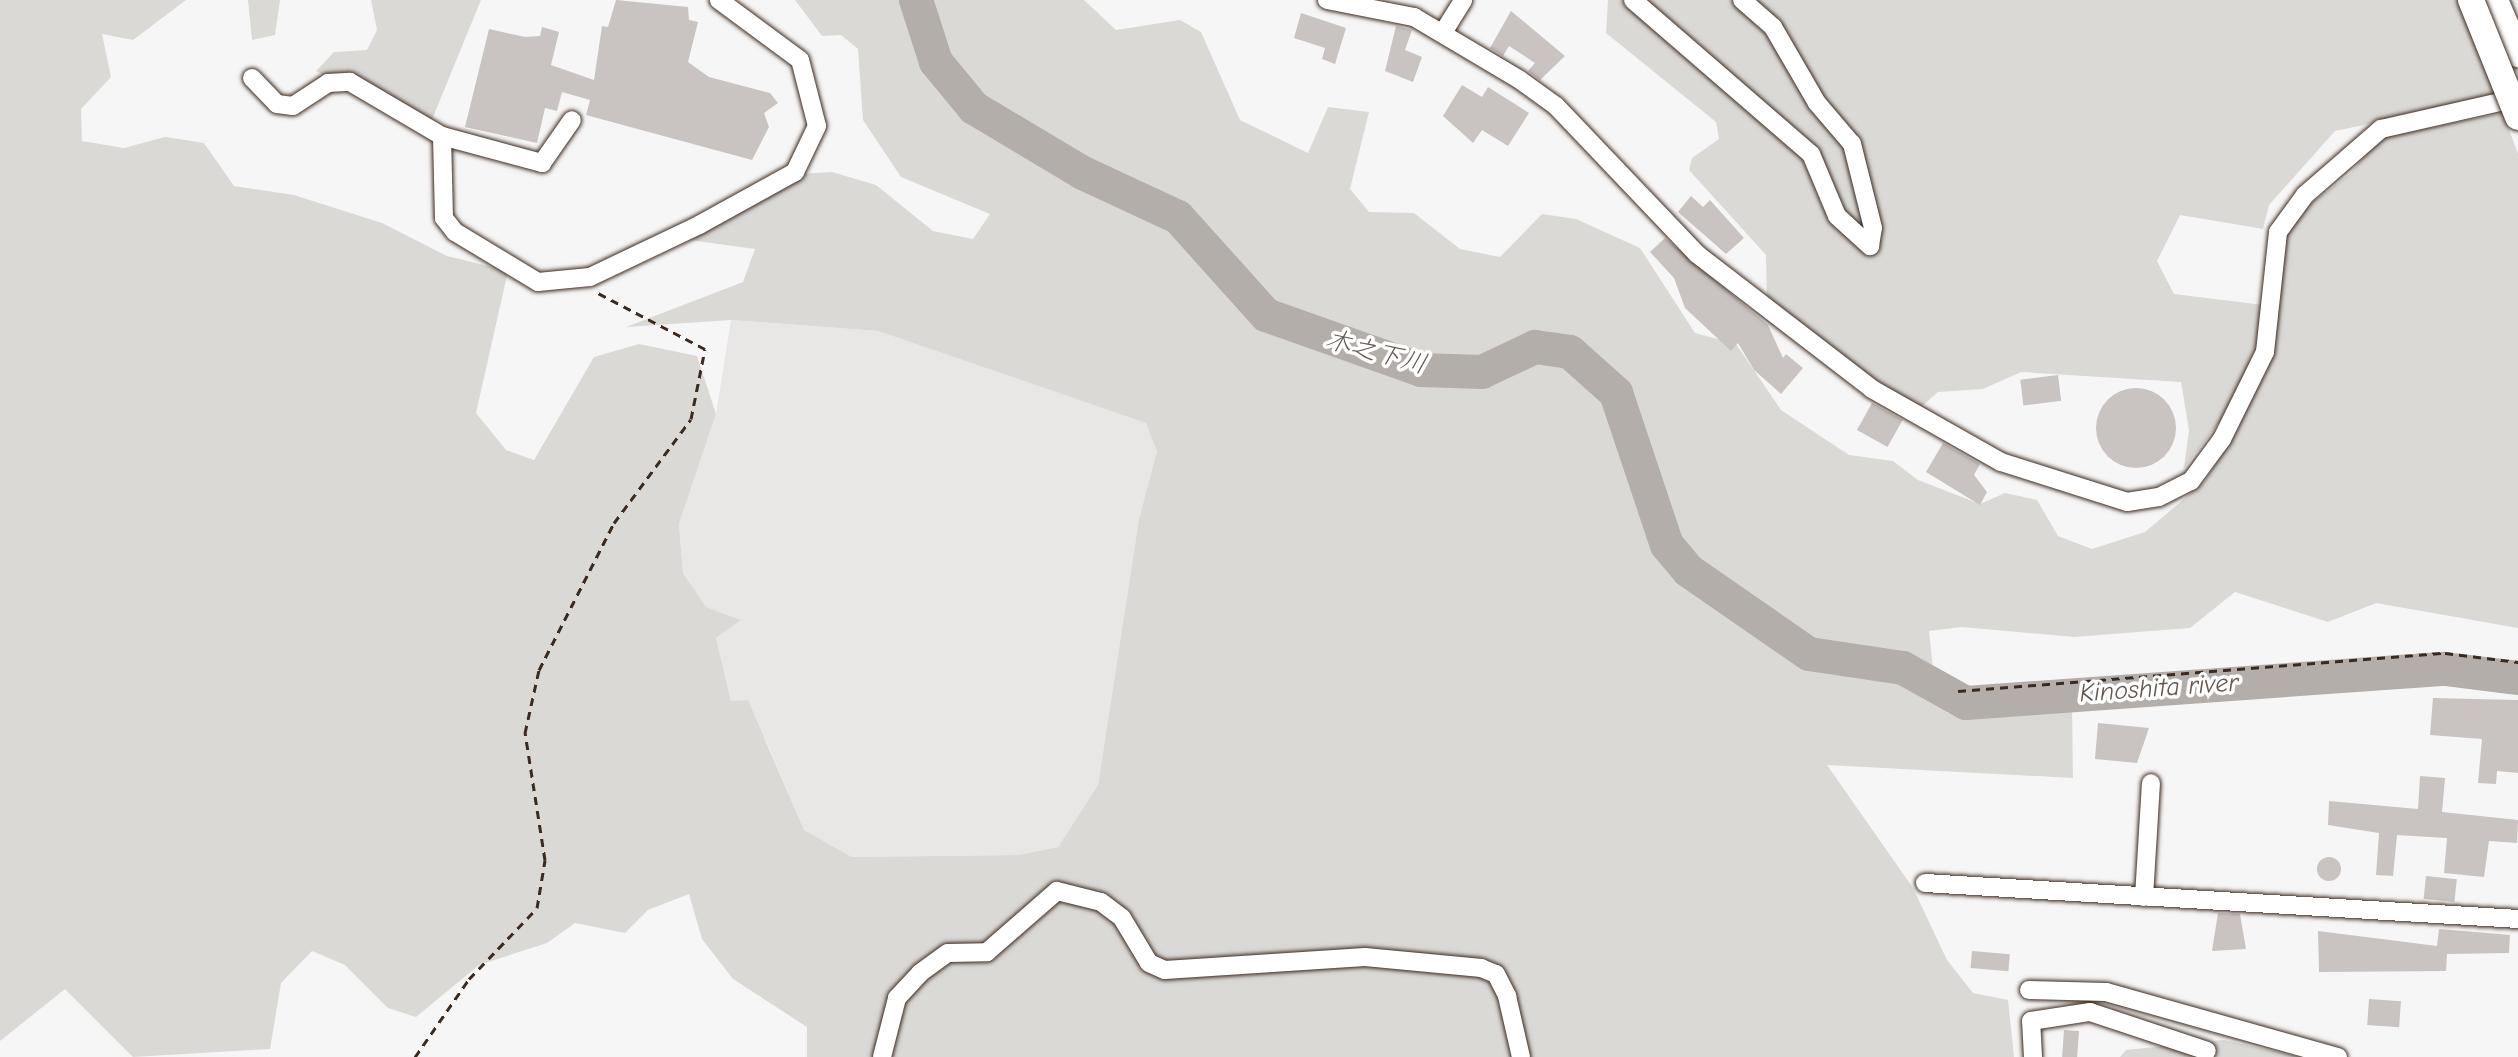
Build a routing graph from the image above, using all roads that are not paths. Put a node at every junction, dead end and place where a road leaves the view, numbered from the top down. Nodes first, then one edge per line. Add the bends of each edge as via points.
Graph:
1 (719, 0) edge
2 (1327, 0) edge
3 (1463, 0) edge
4 (1633, 0) edge
5 (1742, 0) edge
6 (2471, 0) edge
7 (2495, 0) edge
8 (1444, 31) junction
9 (2518, 54) edge
10 (252, 78) dead end
11 (2518, 98) edge
12 (2518, 117) edge
13 (572, 120) dead end
14 (442, 136) junction
15 (2151, 783) dead end
16 (1925, 883) dead end
17 (2144, 897) junction
18 (2518, 919) edge
19 (2029, 990) dead end
20 (2207, 1051) dead end
21 (882, 1057) edge
22 (1521, 1057) edge
23 (2033, 1057) edge
24 (2338, 1057) edge

1 - 14 street via 800,60 817,126 810,150 795,172 759,194 590,277 538,282 455,232 439,200
2 - 8 street via 1391,11
3 - 8 street
4 - 5 street via 1811,154 1837,216 1870,246 1873,228 1852,144 1817,103 1773,27
6 - 12 main road, bridge
7 - 9 main road
8 - 11 street via 1556,106 1697,254 1826,360 2001,462 2127,502 2159,497 2191,481 2222,439 2268,341 2278,232 2305,195 2381,129
10 - 14 street via 277,104 293,106 328,83 350,82
13 - 14 street via 542,163
15 - 17 street
16 - 17 street
17 - 18 street
19 - 24 street via 2106,992
20 - 23 street via 2090,1012 2031,1021
21 - 22 street via 897,998 920,973 948,953 987,952 1057,891 1101,902 1122,918 1149,963 1165,970 1365,957 1481,968 1496,974 1507,996

